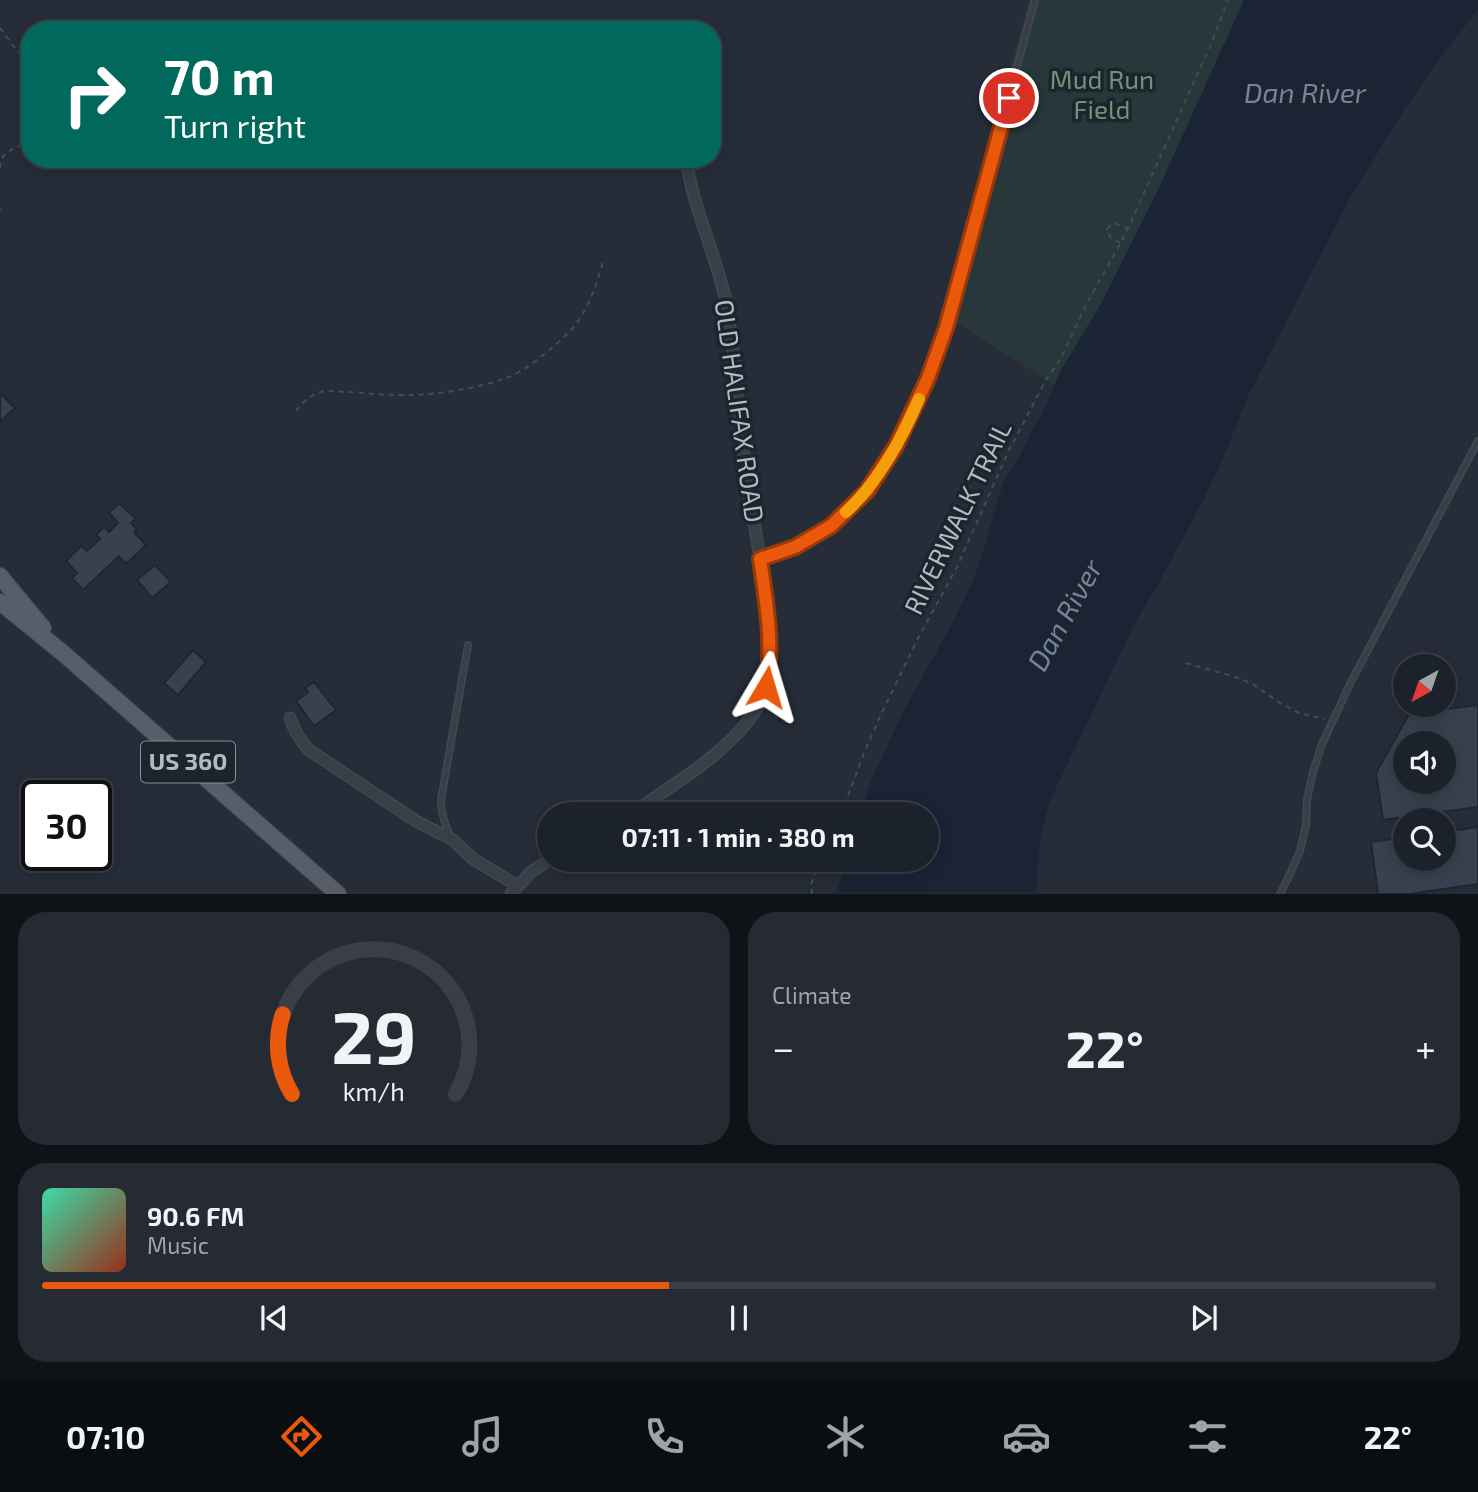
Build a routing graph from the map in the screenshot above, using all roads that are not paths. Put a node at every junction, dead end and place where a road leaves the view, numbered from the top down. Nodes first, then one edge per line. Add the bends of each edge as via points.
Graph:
1 (1035, 0) edge
2 (688, 168) edge
3 (1478, 441) edge
4 (760, 559) junction
5 (0, 576) edge
6 (0, 602) edge
7 (468, 645) dead end
8 (65, 654) junction
9 (290, 718) dead end
10 (648, 802) edge
11 (453, 840) junction
12 (537, 868) edge
13 (515, 890) edge
14 (338, 894) edge
15 (1280, 894) edge

1 - 4 lane via 946,328 911,416 882,469 846,512 815,537
2 - 4 street, OLD HALIFAX ROAD via 730,324
3 - 15 lane via 1322,744 1300,851
4 - 10 street, OLD HALIFAX ROAD via 770,655 762,699 720,750
5 - 8 main road, US 360
6 - 8 main road, US 360
7 - 11 lane via 441,800 444,825
8 - 14 main road, US 360
9 - 11 street via 309,750 422,825
11 - 13 street
12 - 13 street

